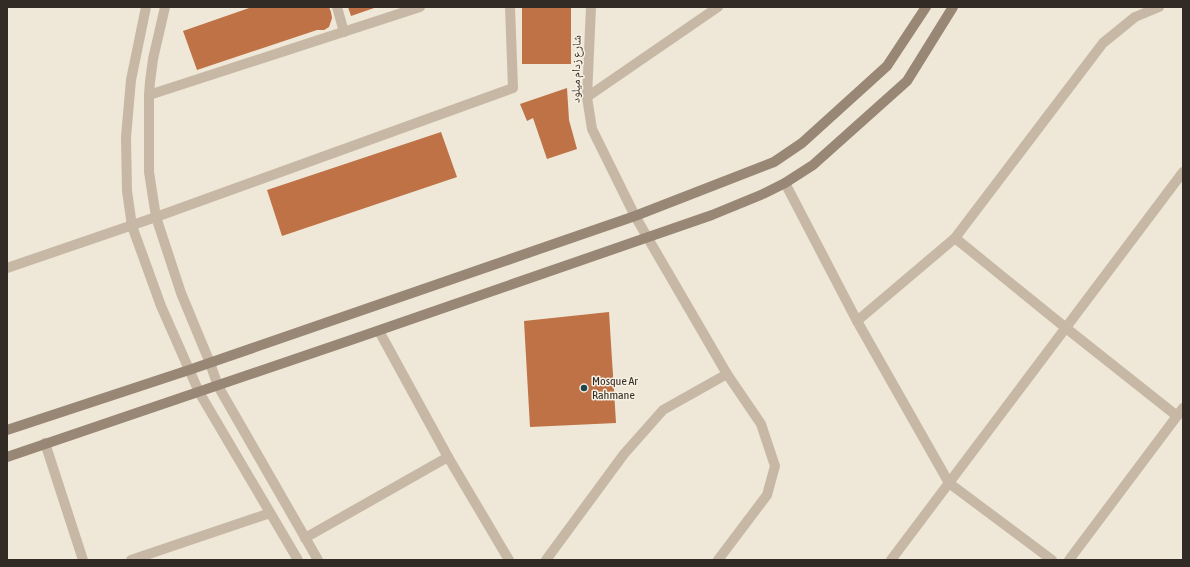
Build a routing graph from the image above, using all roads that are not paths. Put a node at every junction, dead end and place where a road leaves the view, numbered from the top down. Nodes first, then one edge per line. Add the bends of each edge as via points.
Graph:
1 (146, 7) edge
2 (165, 7) edge
3 (337, 7) edge
4 (420, 7) edge
5 (510, 7) edge
6 (591, 7) edge
7 (718, 7) edge
8 (926, 7) edge
9 (953, 7) edge
10 (1158, 7) edge
11 (344, 32) junction
12 (149, 95) junction
13 (587, 97) junction
14 (1183, 172) edge
15 (785, 184) junction
16 (635, 216) junction
17 (156, 218) junction
18 (132, 226) junction
19 (648, 237) junction
20 (955, 238) junction
21 (7, 268) edge
22 (856, 321) junction
23 (1066, 328) junction
24 (379, 331) junction
25 (210, 362) junction
26 (189, 370) junction
27 (726, 374) junction
28 (218, 386) junction
29 (199, 392) junction
30 (1180, 412) edge
31 (7, 430) edge
32 (45, 443) junction
33 (7, 457) edge
34 (448, 457) junction
35 (949, 483) junction
36 (270, 513) junction
37 (305, 538) junction
38 (83, 560) edge
39 (131, 560) edge
40 (298, 560) edge
41 (318, 560) edge
42 (509, 560) edge
43 (546, 560) edge
44 (718, 560) edge
45 (891, 560) edge
46 (1052, 560) edge
47 (1070, 560) edge

1 - 18 street via 131,80 126,137 127,191
2 - 12 street via 153,59
3 - 11 street
4 - 11 street
5 - 17 street via 513,88
6 - 13 street, شارع زدام ميلود
7 - 13 street
8 - 16 main road via 887,66 802,143 774,162
9 - 15 main road via 907,81 813,164
10 - 20 street via 1135,17 1104,43
11 - 12 street
12 - 17 street via 148,172
13 - 16 street, شارع زدام ميلود via 592,129
14 - 23 street
15 - 19 main road via 712,215
15 - 22 street
16 - 19 street, شارع زدام ميلود
16 - 25 main road
17 - 18 street
17 - 25 street via 181,293
18 - 21 street
18 - 26 street via 161,306
19 - 24 main road
19 - 27 street, شارع زدام ميلود
20 - 22 street
20 - 23 street
22 - 35 street
23 - 30 street
23 - 35 street
24 - 28 main road
24 - 34 street
25 - 26 main road
25 - 28 street
26 - 29 street
26 - 31 main road
27 - 43 street via 663,410 624,454
27 - 44 street, شارع زدام ميلود via 761,424 775,466 767,495
28 - 29 main road
28 - 37 street
29 - 32 main road
29 - 36 street
30 - 47 street
32 - 33 main road
32 - 38 street
34 - 37 street
34 - 42 street
35 - 45 street
35 - 46 street
36 - 39 street
36 - 40 street
37 - 41 street

